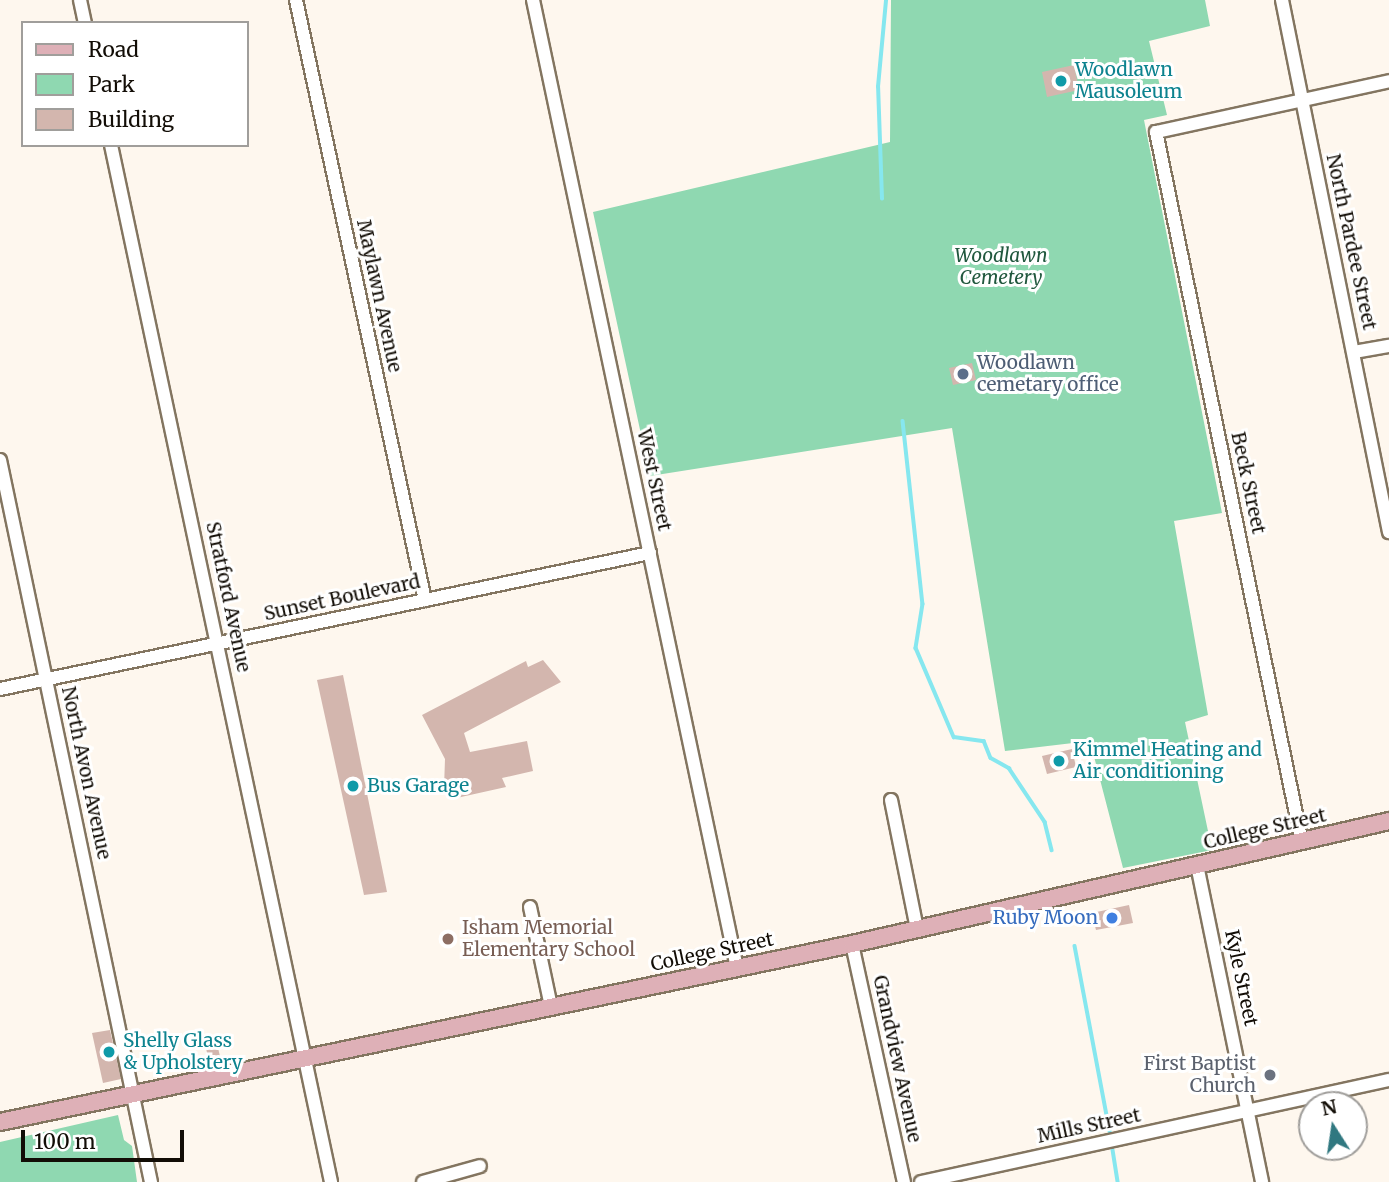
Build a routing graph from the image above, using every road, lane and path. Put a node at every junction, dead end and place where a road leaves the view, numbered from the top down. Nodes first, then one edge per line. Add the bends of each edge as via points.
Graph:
1 (80, 0) edge
2 (296, 0) edge
3 (533, 0) edge
4 (1282, 0) edge
5 (85, 21) edge
6 (1389, 81) edge
7 (1303, 99) junction
8 (111, 147) edge
9 (1389, 346) edge
10 (1354, 352) junction
11 (0, 460) edge
12 (1389, 532) edge
13 (650, 553) junction
14 (425, 600) junction
15 (218, 643) junction
16 (47, 680) junction
17 (0, 690) edge
18 (891, 800) dead end
19 (1389, 821) edge
20 (1302, 843) junction
21 (1197, 865) junction
22 (530, 907) dead end
23 (917, 929) junction
24 (852, 944) junction
25 (737, 968) junction
26 (551, 1007) junction
27 (307, 1058) junction
28 (1389, 1080) edge
29 (134, 1094) junction
30 (1249, 1111) junction
31 (0, 1122) edge
32 (480, 1166) dead end
33 (151, 1182) edge
34 (331, 1182) edge
35 (423, 1182) edge
36 (904, 1182) edge
37 (921, 1182) edge
38 (1262, 1182) edge

1 - 5 street
2 - 14 street, Maylawn Avenue
3 - 13 street, West Street
4 - 7 street, North Pardee Street
6 - 7 street
7 - 10 street, North Pardee Street
7 - 20 street, Beck Street via 1156,131
8 - 15 street, Stratford Avenue
9 - 10 street
10 - 12 street, North Pardee Street
11 - 16 street, North Avon Avenue
13 - 14 street, Sunset Boulevard
13 - 25 street, West Street
14 - 15 street, Sunset Boulevard
15 - 16 street, Sunset Boulevard
15 - 27 street, Stratford Avenue
16 - 17 street, Sunset Boulevard
16 - 29 street, North Avon Avenue
18 - 23 street
19 - 20 main road, College Street
20 - 21 main road, College Street
21 - 23 main road, College Street
21 - 30 street, Kyle Street
22 - 26 street
23 - 24 main road, College Street
24 - 25 main road, College Street
24 - 36 street, Grandview Avenue
25 - 26 main road, College Street
26 - 27 main road, College Street
27 - 29 main road, College Street
27 - 34 street, Stratford Avenue
28 - 30 street, Mills Street
29 - 31 main road, College Street
29 - 33 street, North Avon Avenue
30 - 37 street, Mills Street
30 - 38 street, Kyle Street
32 - 35 street

